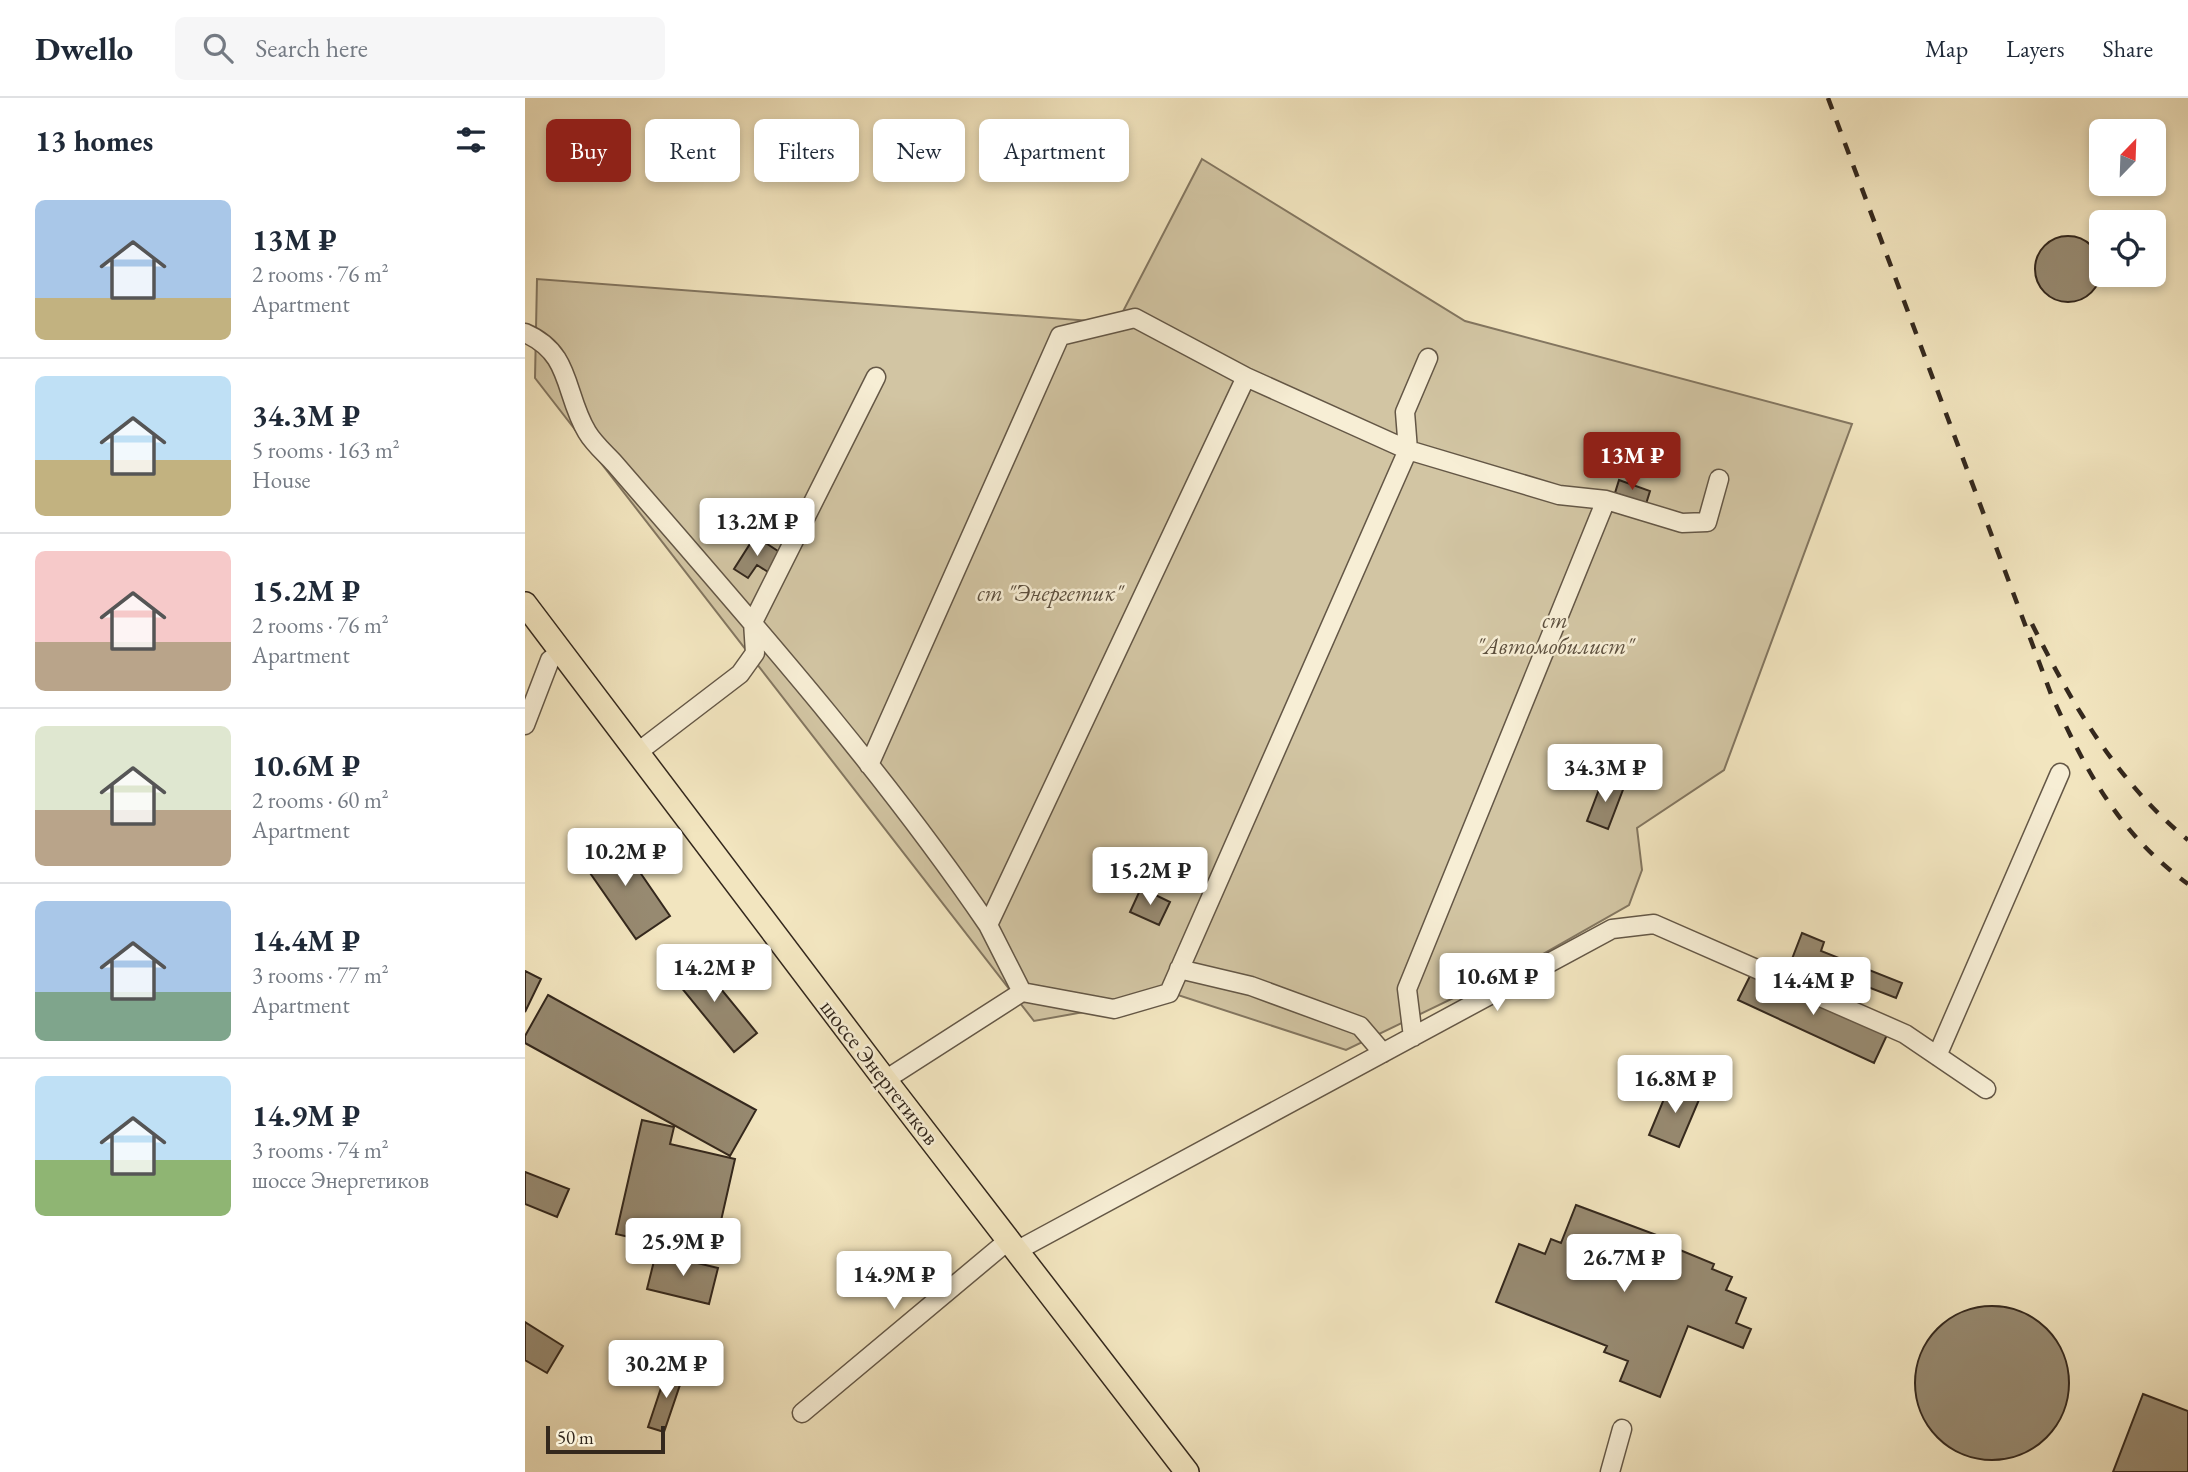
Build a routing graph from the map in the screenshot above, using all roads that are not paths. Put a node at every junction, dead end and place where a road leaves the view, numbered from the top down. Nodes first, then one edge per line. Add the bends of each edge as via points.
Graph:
1 (525, 333) edge
2 (1427, 358) dead end
3 (1246, 376) junction
4 (876, 377) dead end
5 (1408, 450) junction
6 (1719, 479) dead end
7 (1606, 500) junction
8 (525, 604) edge
9 (753, 622) junction
10 (561, 652) junction
11 (525, 725) edge
12 (638, 752) junction
13 (869, 765) junction
14 (2060, 773) dead end
15 (988, 925) junction
16 (1179, 969) junction
17 (1022, 992) junction
18 (1413, 1037) junction
19 (1383, 1053) junction
20 (1937, 1056) junction
21 (885, 1080) junction
22 (1986, 1089) dead end
23 (1014, 1245) junction
24 (802, 1413) dead end
25 (1622, 1429) dead end
26 (1187, 1472) edge
27 (1610, 1472) edge

1 - 9 street via 559,358 587,432
2 - 5 street via 1405,412
3 - 5 street
3 - 13 street via 1135,318 1060,336
3 - 15 street
4 - 9 street
5 - 7 street via 1559,495
5 - 16 street
6 - 7 street via 1707,522 1682,523
7 - 18 street via 1407,989
8 - 10 main road, шоссе Энергетиков
9 - 12 street via 755,653 740,674
9 - 13 street
10 - 11 street via 549,660
10 - 12 main road, шоссе Энергетиков
12 - 21 main road, шоссе Энергетиков
13 - 15 street via 931,841
14 - 20 street
15 - 17 street
16 - 17 street via 1169,993 1114,1009
16 - 19 street via 1251,986 1360,1026
17 - 21 street
18 - 19 street
18 - 20 street via 1612,929 1654,924 1905,1034
19 - 23 street
20 - 22 street
21 - 23 main road, шоссе Энергетиков
23 - 24 street
23 - 26 main road, шоссе Энергетиков
25 - 27 street

